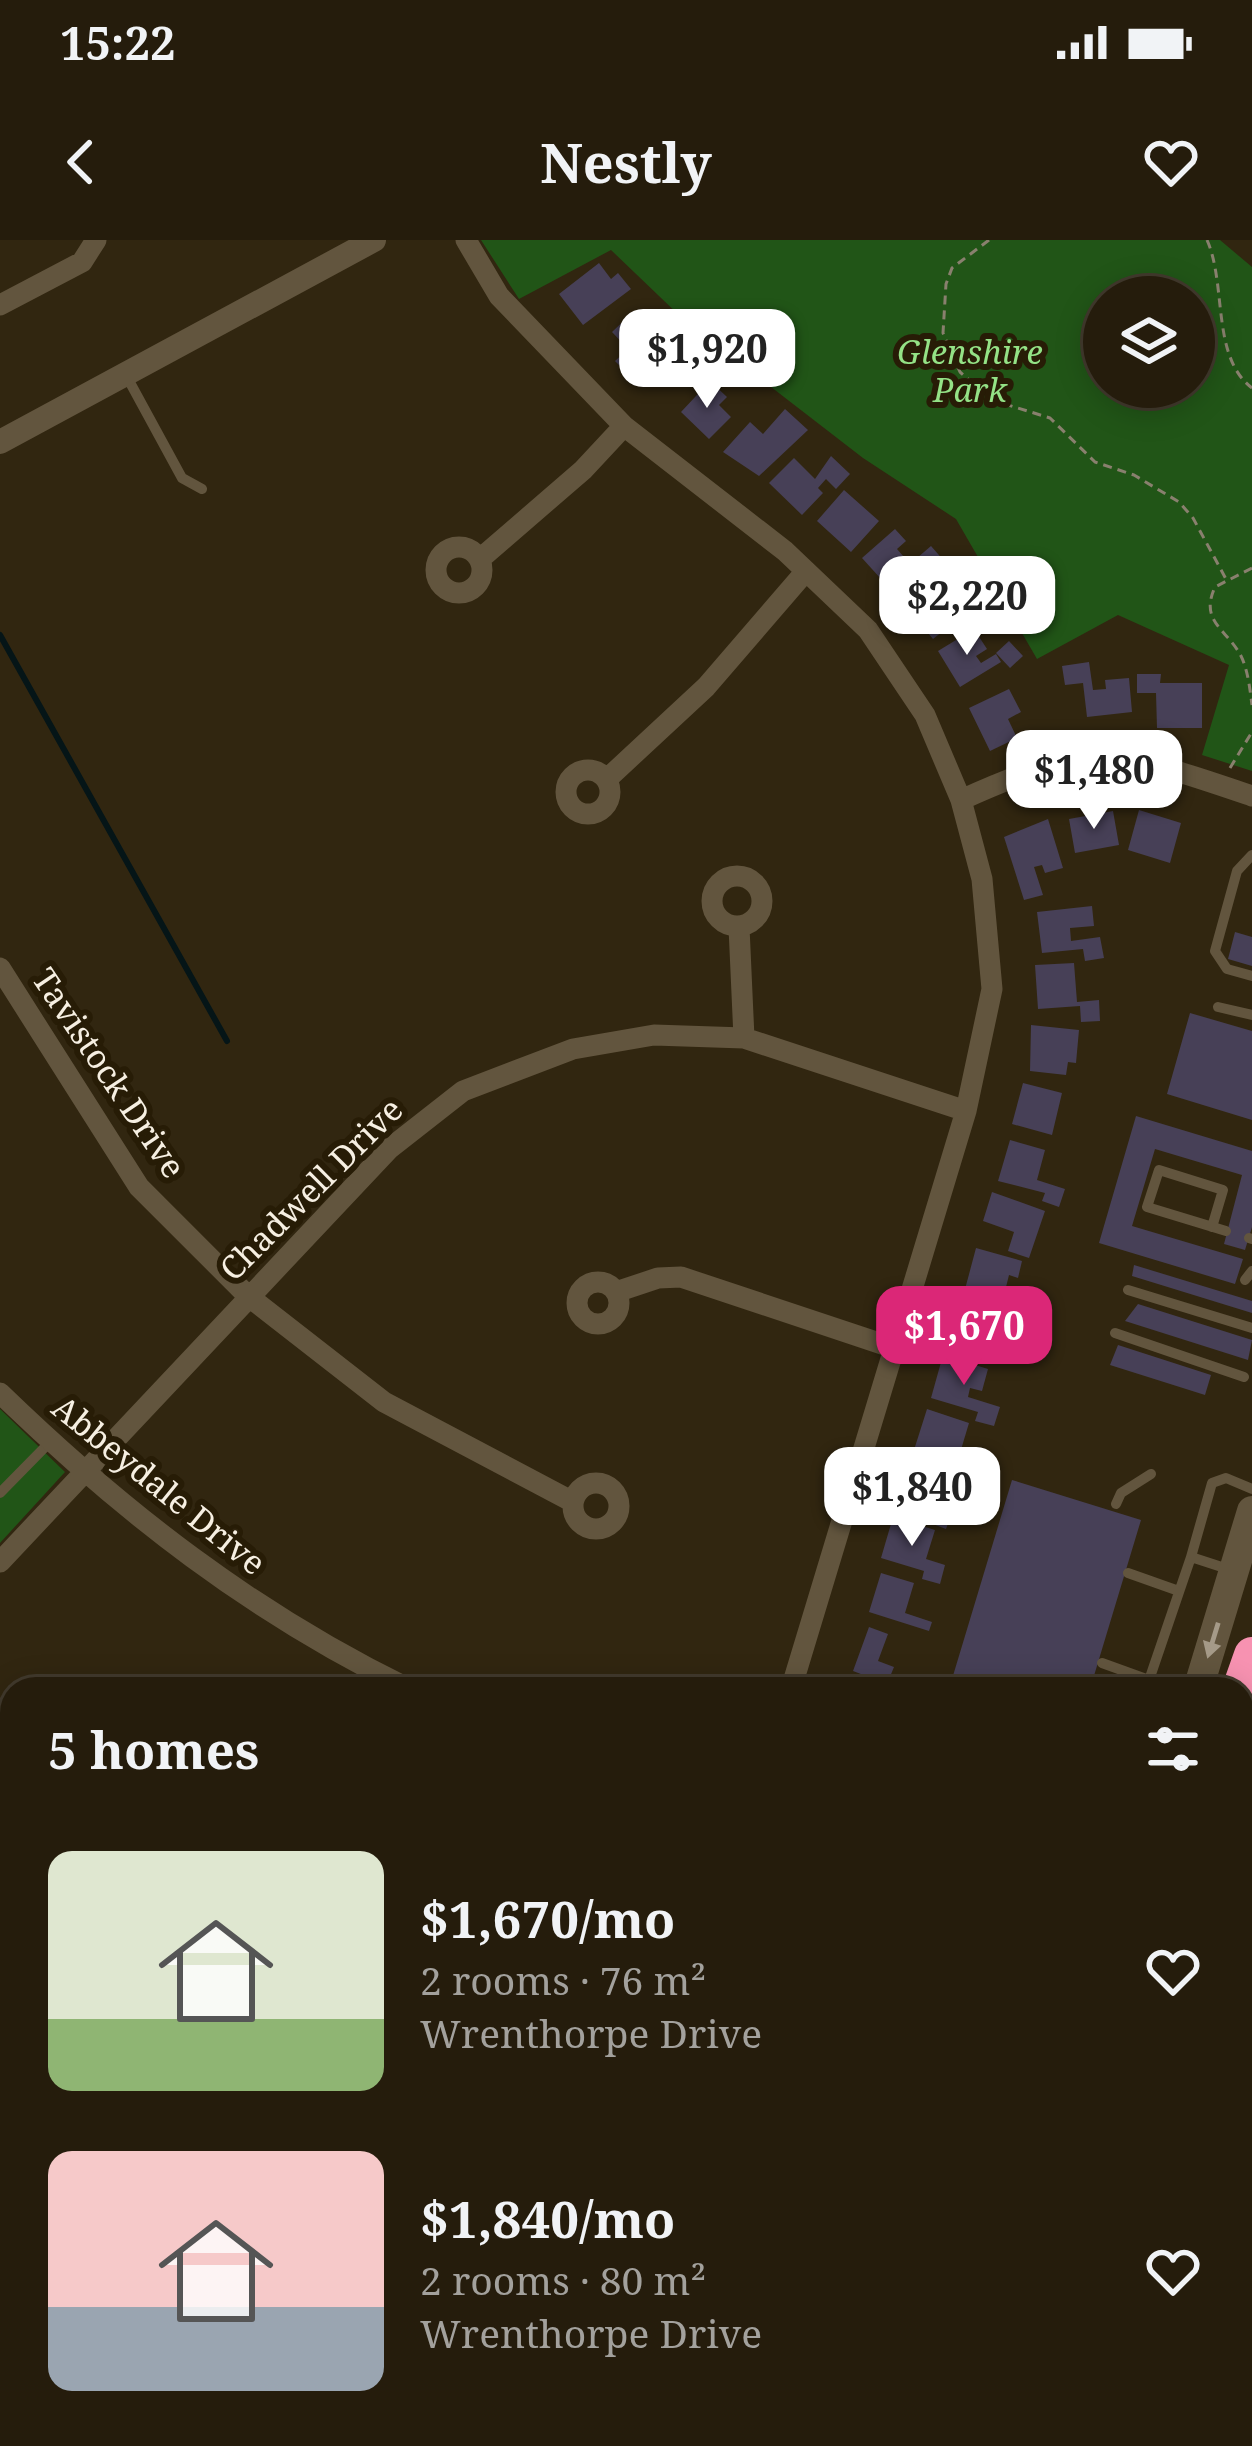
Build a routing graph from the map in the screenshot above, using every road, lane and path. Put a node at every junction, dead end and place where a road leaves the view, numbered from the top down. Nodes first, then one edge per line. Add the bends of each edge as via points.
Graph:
1 (96, 240) edge
2 (374, 240) edge
3 (466, 240) edge
4 (989, 240) edge
5 (1207, 240) edge
6 (0, 305) edge
7 (126, 374) junction
8 (1252, 388) edge
9 (623, 426) junction
10 (0, 442) edge
11 (202, 489) dead end
12 (480, 560) dead end
13 (1252, 568) edge
14 (806, 571) junction
15 (1226, 579) junction
16 (1250, 686) edge
17 (1252, 705) edge
18 (1252, 732) edge
19 (607, 779) dead end
20 (1221, 785) junction
21 (1252, 796) edge
22 (962, 800) junction
23 (1252, 855) edge
24 (740, 927) dead end
25 (0, 968) edge
26 (1252, 976) edge
27 (1218, 1007) dead end
28 (1252, 1015) edge
29 (744, 1038) junction
30 (966, 1111) junction
31 (1212, 1227) junction
32 (1226, 1232) dead end
33 (1128, 1290) dead end
34 (616, 1292) dead end
35 (248, 1296) junction
36 (1252, 1328) edge
37 (1115, 1333) dead end
38 (894, 1348) junction
39 (1244, 1377) dead end
40 (0, 1393) edge
41 (50, 1442) junction
42 (84, 1474) junction
43 (1151, 1474) dead end
44 (2, 1486) edge
45 (1252, 1490) edge
46 (573, 1502) dead end
47 (1116, 1504) dead end
48 (1252, 1511) edge
49 (1191, 1557) junction
50 (0, 1562) edge
51 (1234, 1570) junction
52 (1128, 1573) dead end
53 (1176, 1590) junction
54 (1102, 1663) dead end
55 (387, 1677) edge
56 (795, 1677) edge
57 (1131, 1677) edge
58 (1149, 1677) edge
59 (1202, 1677) edge

1 - 6 street via 82,262
2 - 7 street
3 - 9 street via 499,296
4 - 15 path via 952,268 946,284 943,333 960,372 992,400 1050,418 1095,462 1179,502
5 - 8 path via 1231,360
7 - 10 street
7 - 11 lane via 182,478
9 - 12 street
9 - 14 street
13 - 15 path
14 - 19 street via 706,687
14 - 22 street via 879,647 925,715
15 - 16 path via 1215,587 1210,611 1241,656
16 - 17 path
18 - 20 path
20 - 21 street
20 - 22 street via 1147,760 1088,756 1026,771
22 - 30 street via 982,879 992,988
23 - 26 lane via 1237,871 1215,951 1228,969
24 - 29 street
25 - 35 street, Tavistock Drive via 139,1187
27 - 28 lane
29 - 30 street, Chadwell Drive
29 - 35 street, Chadwell Drive via 654,1035 573,1049 464,1091 389,1149
30 - 38 street
31 - 31 lane via 1148,1208 1159,1170 1223,1190
31 - 32 lane
33 - 36 lane
34 - 38 street via 682,1277
35 - 42 street, Chadwell Drive
35 - 46 street, Tavistock Drive via 384,1402
37 - 39 lane
38 - 56 street
40 - 41 street, Abbeydale Drive
41 - 42 street, Abbeydale Drive
41 - 44 lane
42 - 50 street, Chadwell Drive
42 - 55 street, Abbeydale Drive via 250,1602
43 - 47 lane
45 - 49 lane via 1226,1478 1211,1483
48 - 51 main road
49 - 51 lane
49 - 53 lane
51 -> 59 main road
52 - 53 lane
53 - 58 lane
54 - 57 lane

